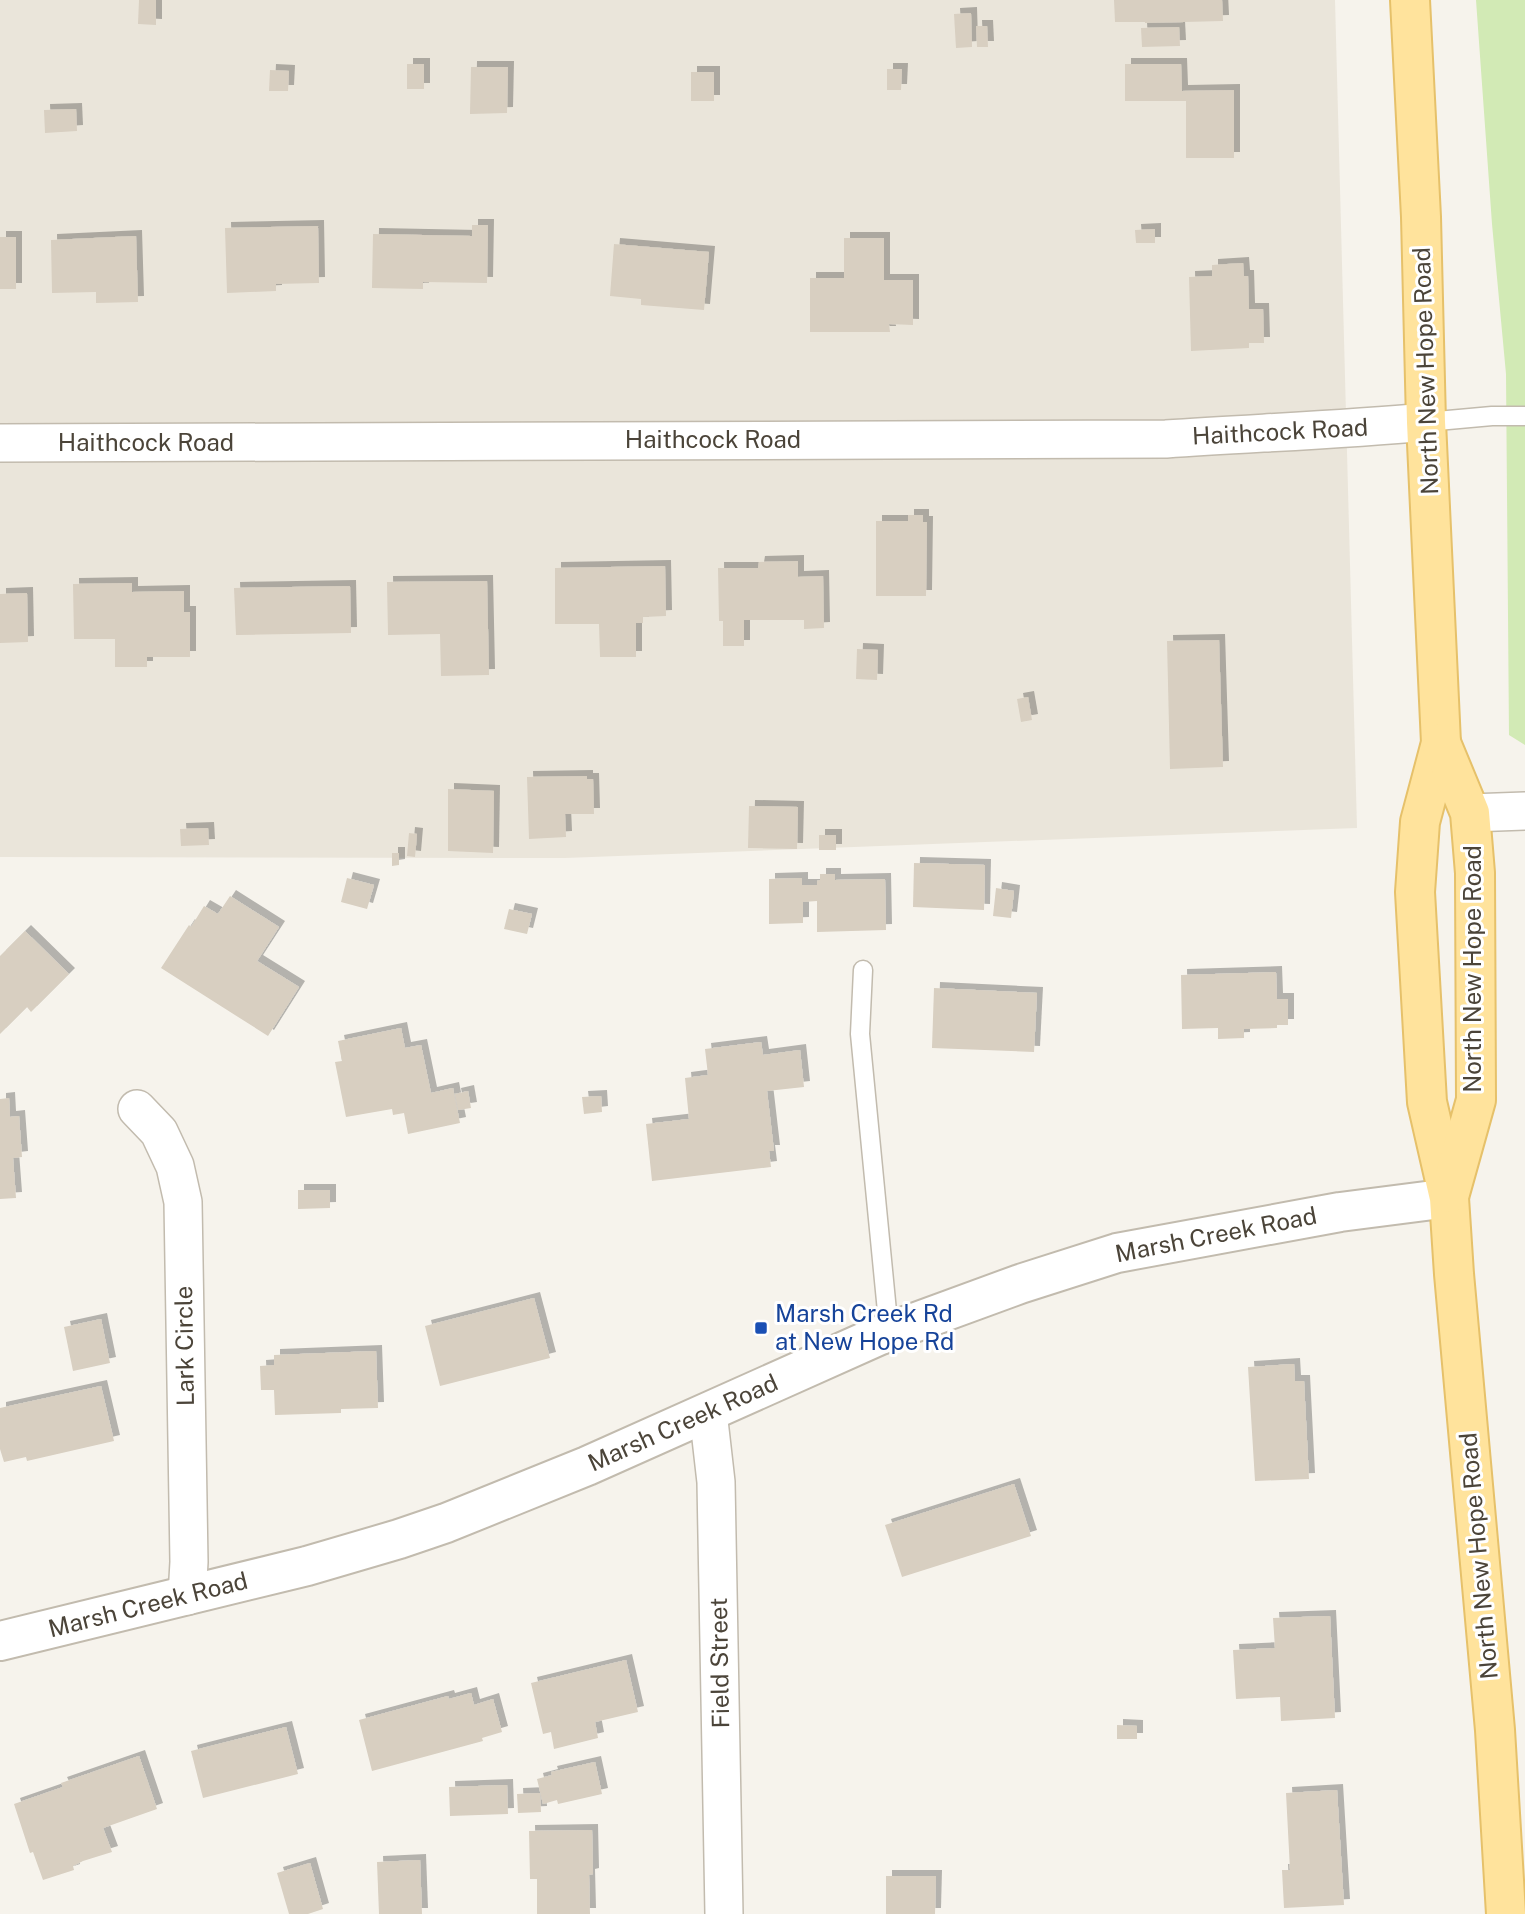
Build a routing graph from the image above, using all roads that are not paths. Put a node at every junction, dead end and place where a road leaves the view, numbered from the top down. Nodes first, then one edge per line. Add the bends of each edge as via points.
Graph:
1 (1410, 0) edge
2 (1525, 416) edge
3 (1426, 422) junction
4 (0, 443) edge
5 (1441, 743) junction
6 (1525, 811) edge
7 (1470, 813) junction
8 (863, 970) dead end
9 (138, 1109) dead end
10 (1449, 1198) junction
11 (890, 1332) junction
12 (708, 1412) junction
13 (187, 1596) junction
14 (0, 1641) edge
15 (724, 1914) edge
16 (1506, 1914) edge

1 - 3 main road, North New Hope Road
2 - 3 lane
3 - 4 street, Haithcock Road via 1166,439
3 - 5 main road, North New Hope Road
5 - 7 main road, North New Hope Road
5 - 10 main road, North New Hope Road via 1420,822 1415,892 1427,1102
6 - 7 street
7 - 10 main road, North New Hope Road via 1475,873 1476,1100
8 - 11 lane via 860,1034
9 - 13 street, Lark Circle via 159,1132 175,1166 183,1202
10 - 11 street, Marsh Creek Road via 1340,1212 1117,1252
10 - 16 main road, North New Hope Road via 1495,1730
11 - 12 street, Marsh Creek Road
12 - 13 street, Marsh Creek Road via 434,1527
12 - 15 street, Field Street via 716,1482
13 - 14 street, Marsh Creek Road

